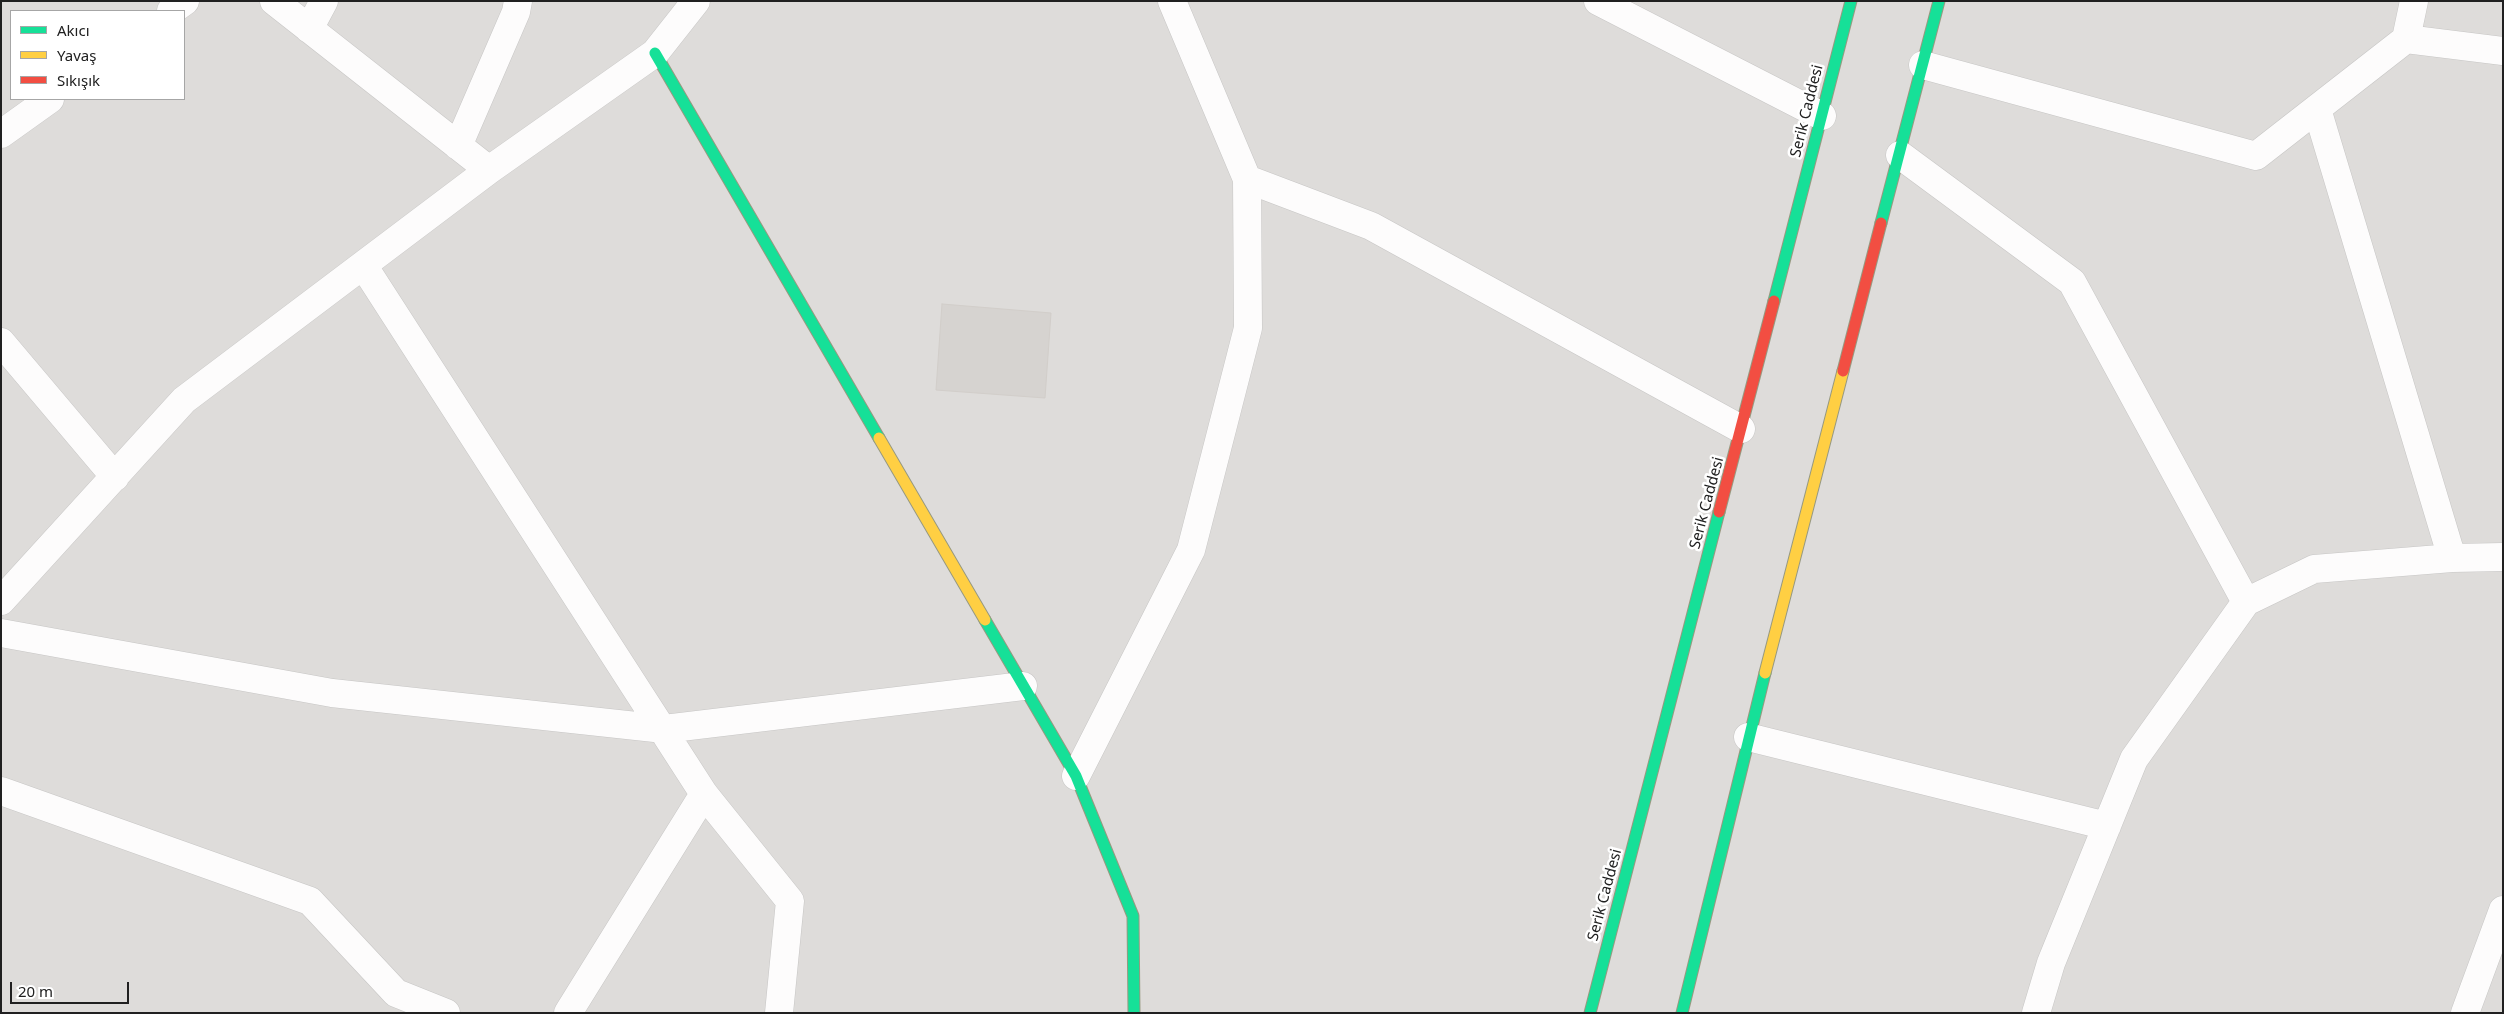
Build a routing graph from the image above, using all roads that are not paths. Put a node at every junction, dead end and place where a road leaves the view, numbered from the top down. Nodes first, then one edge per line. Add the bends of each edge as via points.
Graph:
1 (185, 1) edge
2 (274, 1) edge
3 (324, 1) edge
4 (518, 1) edge
5 (696, 1) edge
6 (1172, 1) edge
7 (1598, 1) edge
8 (1850, 1) edge
9 (1939, 1) edge
10 (2414, 1) edge
11 (172, 10) edge
12 (309, 29) junction
13 (2406, 39) junction
14 (2503, 51) edge
15 (655, 53) junction
16 (1923, 65) junction
17 (49, 100) edge
18 (2317, 108) junction
19 (1822, 116) junction
20 (1, 134) edge
21 (458, 146) junction
22 (1900, 155) junction
23 (489, 170) junction
24 (1247, 179) junction
25 (363, 265) junction
26 (1, 342) edge
27 (1741, 429) junction
28 (115, 477) junction
29 (2452, 558) junction
30 (2503, 558) edge
31 (1, 601) edge
32 (2246, 602) junction
33 (1, 632) edge
34 (1023, 686) junction
35 (664, 728) junction
36 (1748, 737) junction
37 (1076, 776) junction
38 (1, 791) edge
39 (704, 794) junction
40 (2107, 826) junction
41 (2503, 910) edge
42 (446, 1013) edge
43 (568, 1013) edge
44 (779, 1013) edge
45 (1134, 1013) edge
46 (1590, 1013) edge
47 (1682, 1013) edge
48 (2036, 1013) edge
49 (2465, 1013) edge

1 - 11 street
2 - 12 street
3 - 12 street
4 - 21 street
5 - 15 street
6 - 24 street
7 - 19 street
8 - 19 main road, Serik Caddesi
9 - 16 main road
10 - 13 street
12 - 21 street
13 - 14 street
13 - 18 street
15 - 23 street
15 - 34 main road
16 - 18 street via 2256,156
16 - 22 main road
17 - 20 street
18 - 29 street
19 - 27 main road, Serik Caddesi
21 - 23 street
22 - 32 street via 2072,282
22 - 36 main road
23 - 25 street
24 - 27 street via 1371,226
24 - 37 street via 1248,328 1191,550
25 - 28 street via 184,400
25 - 35 street
26 - 28 street
27 - 46 main road, Serik Caddesi
28 - 31 street
29 - 30 street
29 - 32 street via 2314,569
32 - 40 street via 2134,759
33 - 35 street via 332,693
34 - 35 street
34 - 37 main road
35 - 39 street
36 - 40 street
36 - 47 main road
37 - 45 main road via 1133,916
38 - 42 street via 310,901 396,994
39 - 43 street
39 - 44 street via 790,901
40 - 48 street via 2051,963
41 - 49 street

